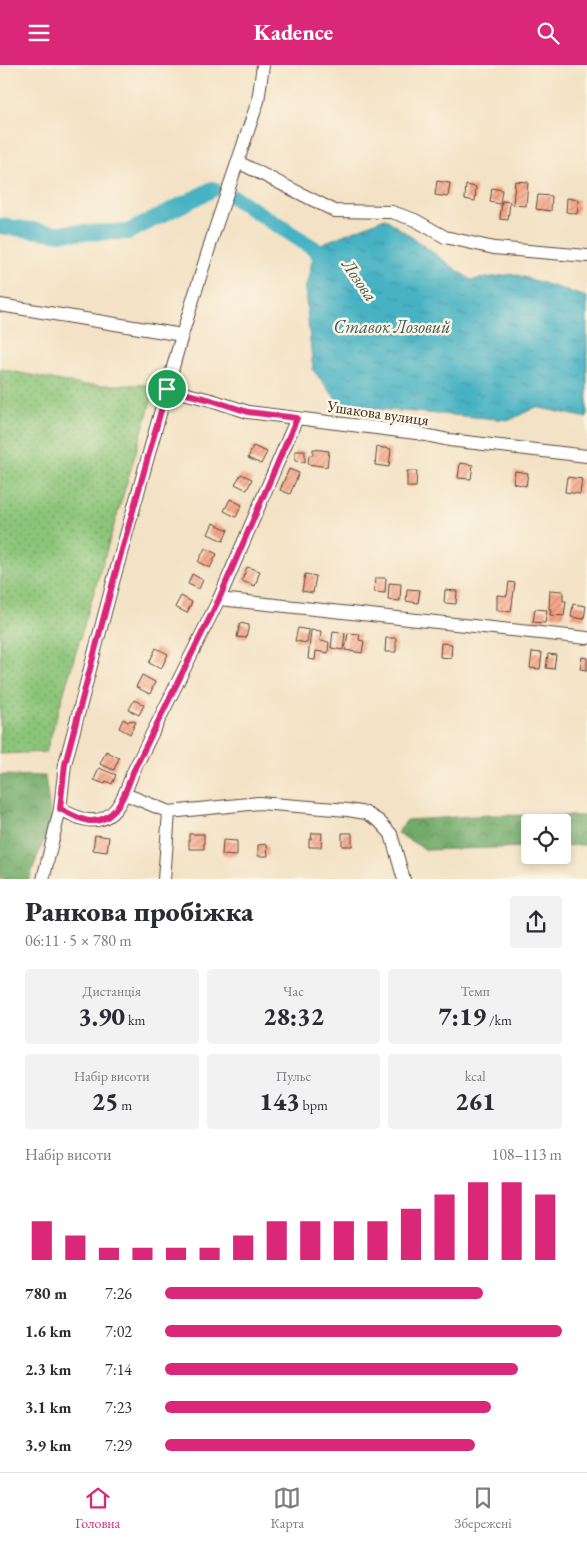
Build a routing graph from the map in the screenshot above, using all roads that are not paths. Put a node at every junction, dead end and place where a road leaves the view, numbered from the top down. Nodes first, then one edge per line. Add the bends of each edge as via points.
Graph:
1 (263, 65) edge
2 (238, 161) junction
3 (587, 255) edge
4 (0, 305) edge
5 (182, 335) junction
6 (167, 389) junction
7 (297, 418) junction
8 (587, 456) edge
9 (219, 599) junction
10 (587, 638) edge
11 (125, 794) junction
12 (60, 809) junction
13 (169, 812) junction
14 (43, 879) edge
15 (164, 879) edge
16 (404, 879) edge

1 - 2 street via 258,101
2 - 3 street via 336,211 392,212 415,220 445,237 494,248
2 - 5 street
4 - 5 street
5 - 6 street
6 - 7 street, Ушакова вулиця via 248,412
6 - 12 street via 68,755
7 - 8 street, Ушакова вулиця
7 - 9 street
9 - 10 street
9 - 11 street
11 - 12 street via 113,813 104,819 88,821
11 - 13 street
12 - 14 street
13 - 15 street
13 - 16 street via 258,803 366,813 391,834

